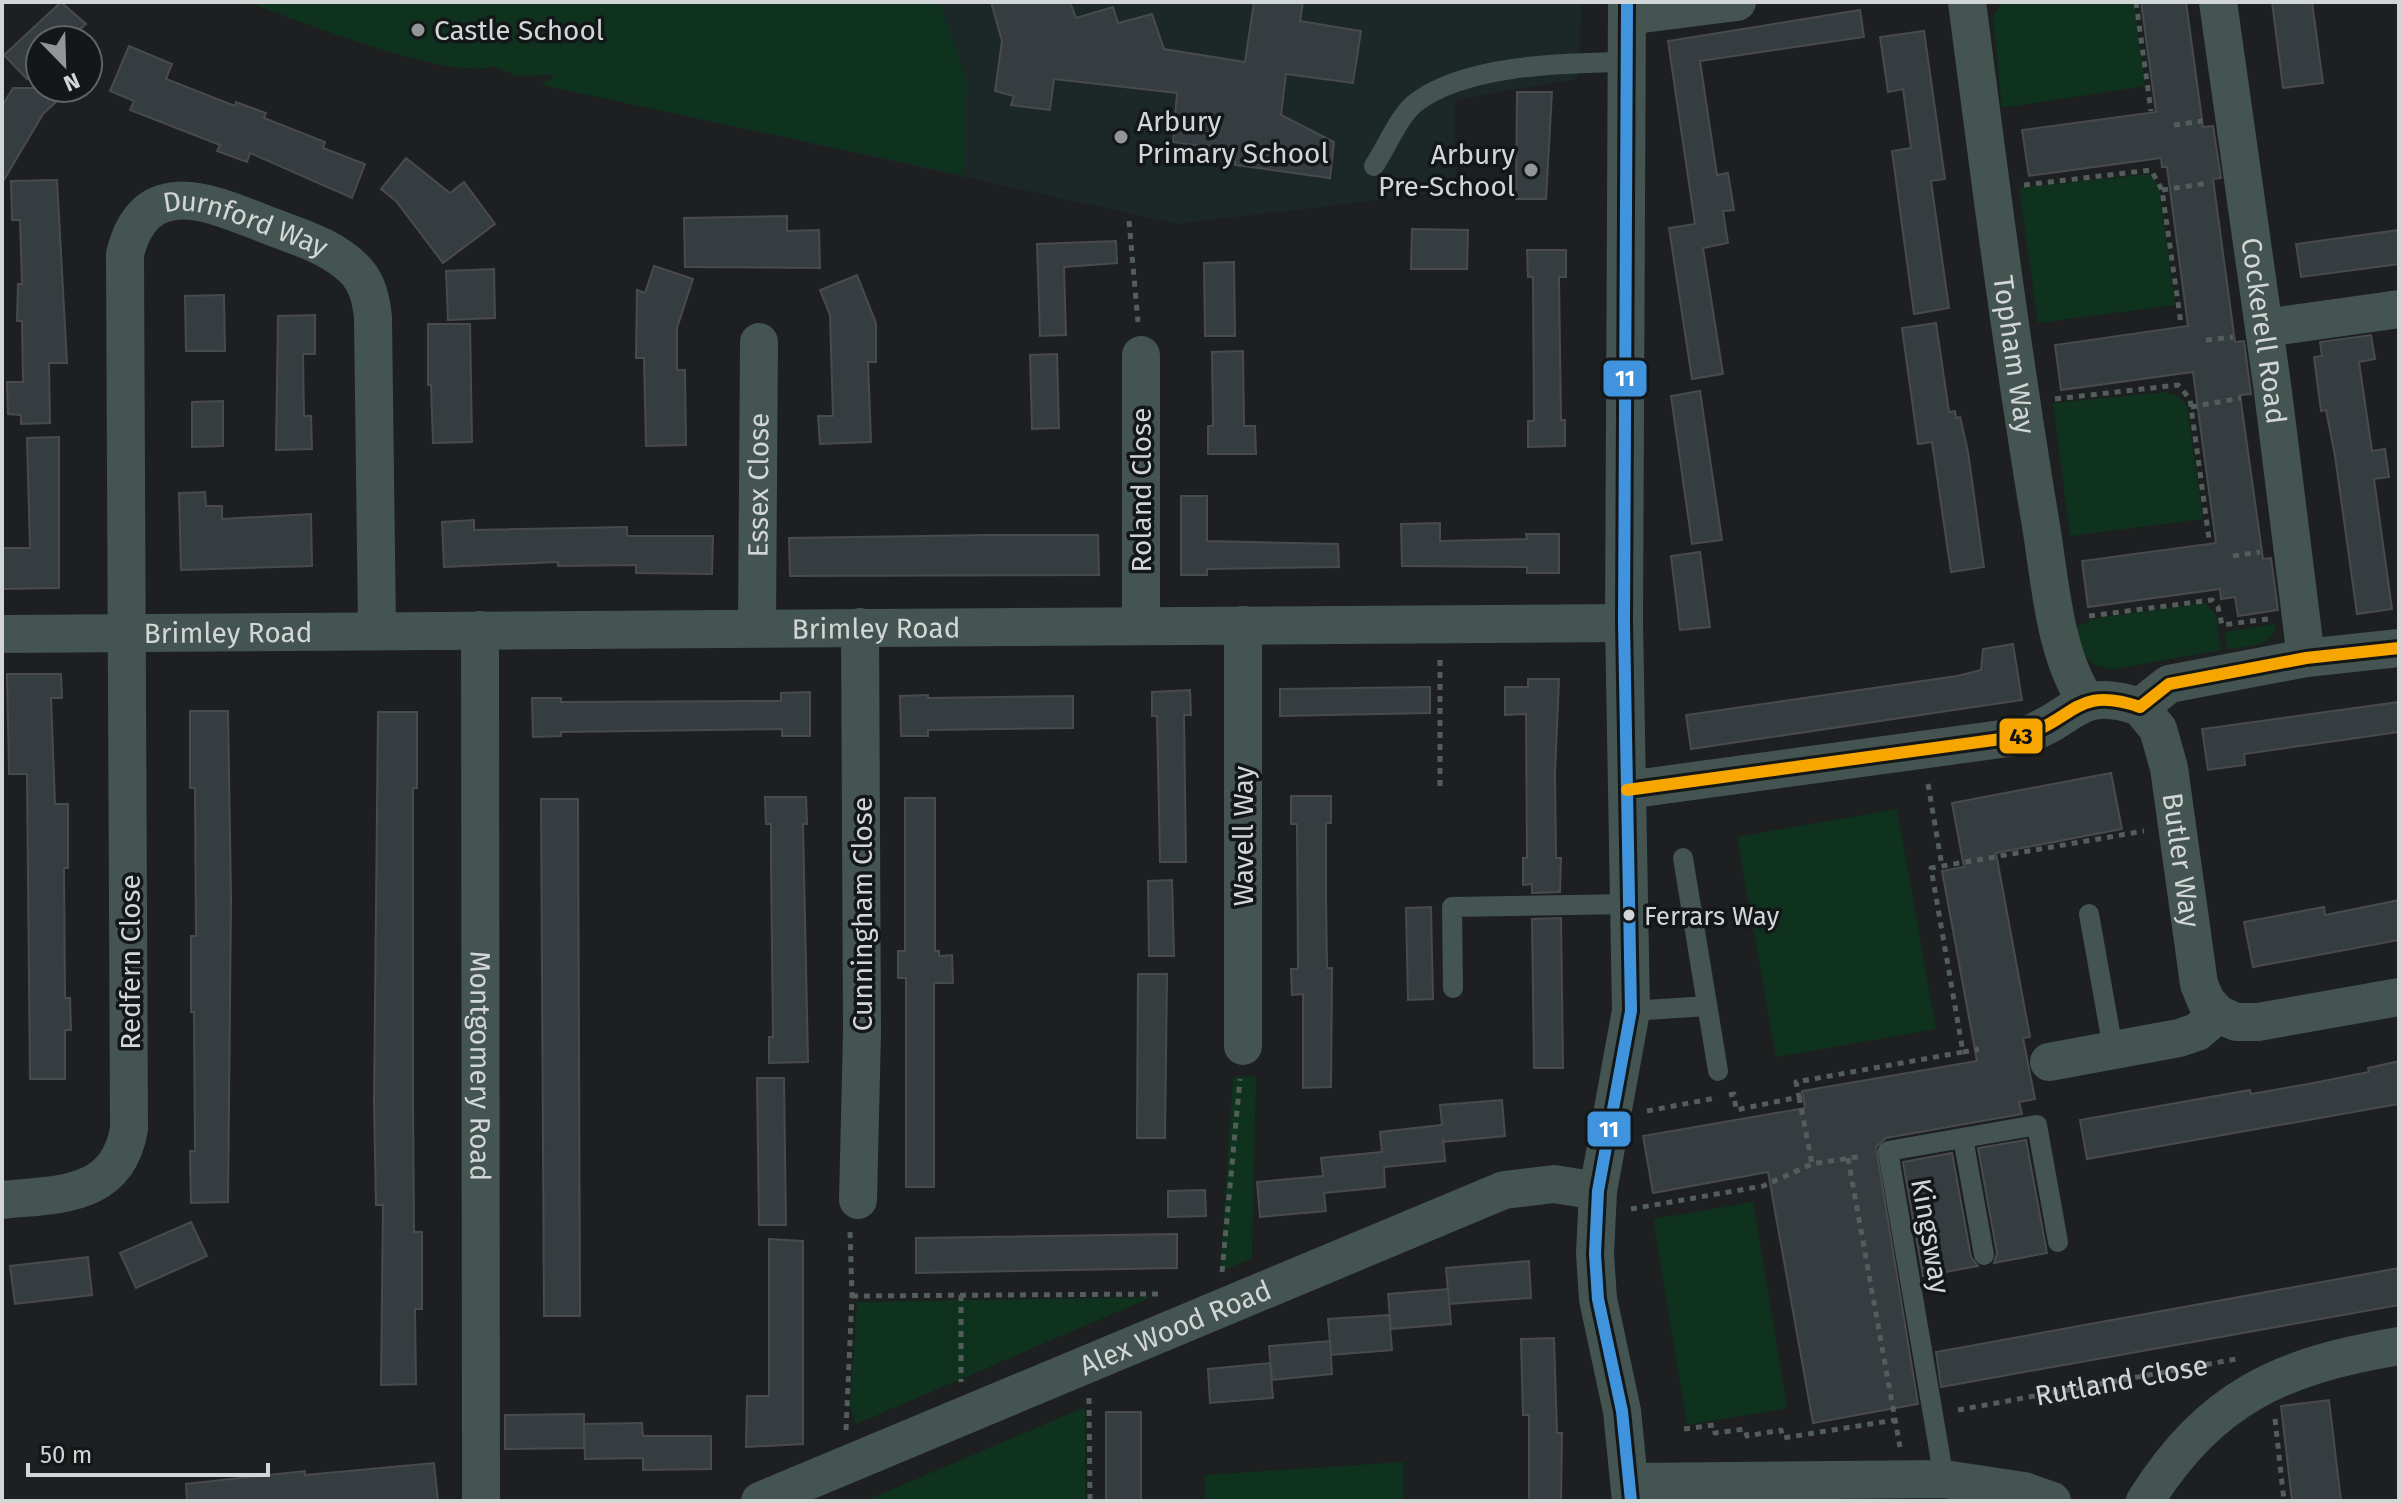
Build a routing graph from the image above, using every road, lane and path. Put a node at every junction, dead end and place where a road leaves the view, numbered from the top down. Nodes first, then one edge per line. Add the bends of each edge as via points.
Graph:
1 (1737, 2) edge
2 (1967, 2) edge
3 (2136, 2) edge
4 (2218, 2) edge
5 (1627, 9) edge
6 (1628, 62) junction
7 (2151, 111) dead end
8 (1374, 166) dead end
9 (2244, 178) junction
10 (1991, 189) junction
11 (2162, 190) junction
12 (1129, 221) dead end
13 (2399, 309) edge
14 (2181, 324) dead end
15 (2265, 328) junction
16 (759, 342) dead end
17 (1141, 355) joint
18 (2273, 392) junction
19 (2021, 404) junction
20 (2191, 407) junction
21 (2209, 539) dead end
22 (2301, 615) junction
23 (2058, 622) junction
24 (1624, 623) junction
25 (1141, 625) junction
26 (1243, 625) junction
27 (1440, 625) junction
28 (757, 627) junction
29 (860, 627) junction
30 (377, 629) junction
31 (480, 630) junction
32 (128, 633) junction
33 (2, 634) edge
34 (2399, 648) edge
35 (2306, 658) junction
36 (2086, 701) junction
37 (2140, 707) junction
38 (1923, 750) junction
39 (1440, 786) dead end
40 (1627, 790) junction
41 (2177, 825) junction
42 (1683, 858) dead end
43 (1942, 866) junction
44 (1631, 904) junction
45 (2089, 914) dead end
46 (1453, 988) dead end
47 (2399, 997) edge
48 (1707, 1006) junction
49 (1631, 1011) junction
50 (2218, 1014) junction
51 (1243, 1046) joint
52 (1979, 1049) dead end
53 (2113, 1049) junction
54 (1963, 1052) junction
55 (2049, 1062) dead end
56 (1718, 1071) dead end
57 (1799, 1097) junction
58 (1638, 1113) dead end
59 (1963, 1138) junction
60 (1888, 1151) junction
61 (1848, 1158) junction
62 (1812, 1164) junction
63 (2, 1200) edge
64 (858, 1200) joint
65 (1615, 1200) junction
66 (2058, 1242) dead end
67 (1984, 1255) dead end
68 (1222, 1274) dead end
69 (1171, 1294) dead end
70 (961, 1295) junction
71 (852, 1296) junction
72 (2399, 1346) edge
73 (2244, 1358) dead end
74 (1086, 1365) junction
75 (973, 1413) junction
76 (1933, 1415) junction
77 (2274, 1415) dead end
78 (1895, 1420) junction
79 (1684, 1429) dead end
80 (1901, 1452) dead end
81 (854, 1464) junction
82 (1944, 1479) junction
83 (1631, 1491) edge
84 (481, 1501) edge
85 (760, 1501) edge
86 (1090, 1501) edge
87 (2052, 1501) edge
88 (2145, 1501) edge
89 (2284, 1501) edge

1 - 5 street
2 - 10 street, Topham Way
3 - 7 path
4 - 9 street, Cockerell Road
5 - 6 street
6 - 8 lane via 1552,63 1450,86 1413,105
6 - 24 street
9 - 11 path
9 - 15 street, Cockerell Road
10 - 11 path via 2151,170
10 - 19 street, Topham Way
11 - 14 path
12 - 17 path
13 - 15 street
15 - 18 street, Cockerell Road
16 - 28 street, Essex Close
17 - 25 street, Roland Close
18 - 20 path
18 - 22 street, Cockerell Road
19 - 20 path via 2178,385
19 - 23 street, Topham Way
20 - 21 path
22 - 23 path via 2222,625 2212,600
22 - 35 street, Cockerell Road
23 - 36 street, Topham Way via 2071,679
24 - 27 street, Brimley Road
24 - 40 street
25 - 26 street, Brimley Road
25 - 29 street, Brimley Road
26 - 27 street, Brimley Road
26 - 51 street, Wavell Way
27 - 39 path
28 - 29 street, Brimley Road
28 - 31 street, Brimley Road
29 - 64 street, Cunningham Close
30 - 31 street, Brimley Road
30 - 32 street, Brimley Road
30 - 32 street, Durnford Way via 370,295 345,260 322,246 201,200 162,203 141,219 125,254
31 - 84 street, Montgomery Road
32 - 33 street, Brimley Road
32 - 63 street, Redfern Close via 131,1093 126,1150 100,1182 69,1193
34 - 35 street
35 - 37 street via 2169,684
36 - 37 street via 2116,699
36 - 38 street via 2023,736
37 - 41 street, Butler Way via 2158,729
38 - 40 street
38 - 43 path
40 - 44 street
41 - 43 path
41 - 50 street, Butler Way via 2199,984
42 - 48 lane
43 - 54 path via 1931,868
44 - 46 lane via 1452,907
44 - 49 street
45 - 53 lane
47 - 50 street via 2258,1022 2236,1022
48 - 49 lane
48 - 56 lane
49 - 65 street
50 - 53 street via 2197,1032
51 - 68 path
52 - 54 path
53 - 55 street
54 - 57 path via 1796,1082
57 - 58 path via 1736,1110 1734,1094
57 - 62 path
59 - 60 lane, Kingsway
59 - 66 lane, Kingsway via 2037,1125
59 - 67 lane
60 - 61 path
60 - 76 lane, Kingsway
61 - 62 path
61 - 78 path
62 - 65 path via 1763,1186
64 - 71 path via 850,1230
65 - 74 street, Alex Wood Road via 1554,1184 1504,1190
65 - 83 street via 1595,1254
69 - 70 path
70 - 71 path
70 - 75 path via 961,1383
71 - 81 path via 846,1433
72 - 88 street, Rutland Close via 2309,1366 2244,1394 2192,1436
73 - 76 path, Rutland Close
74 - 75 street, Alex Wood Road
74 - 86 path
75 - 81 street, Alex Wood Road
76 - 82 lane, Kingsway
77 - 89 path
78 - 79 path via 1783,1438 1781,1430 1747,1436 1745,1429 1715,1433 1714,1425
78 - 80 path
81 - 85 street, Alex Wood Road
82 - 83 street
82 - 87 street via 2024,1491

